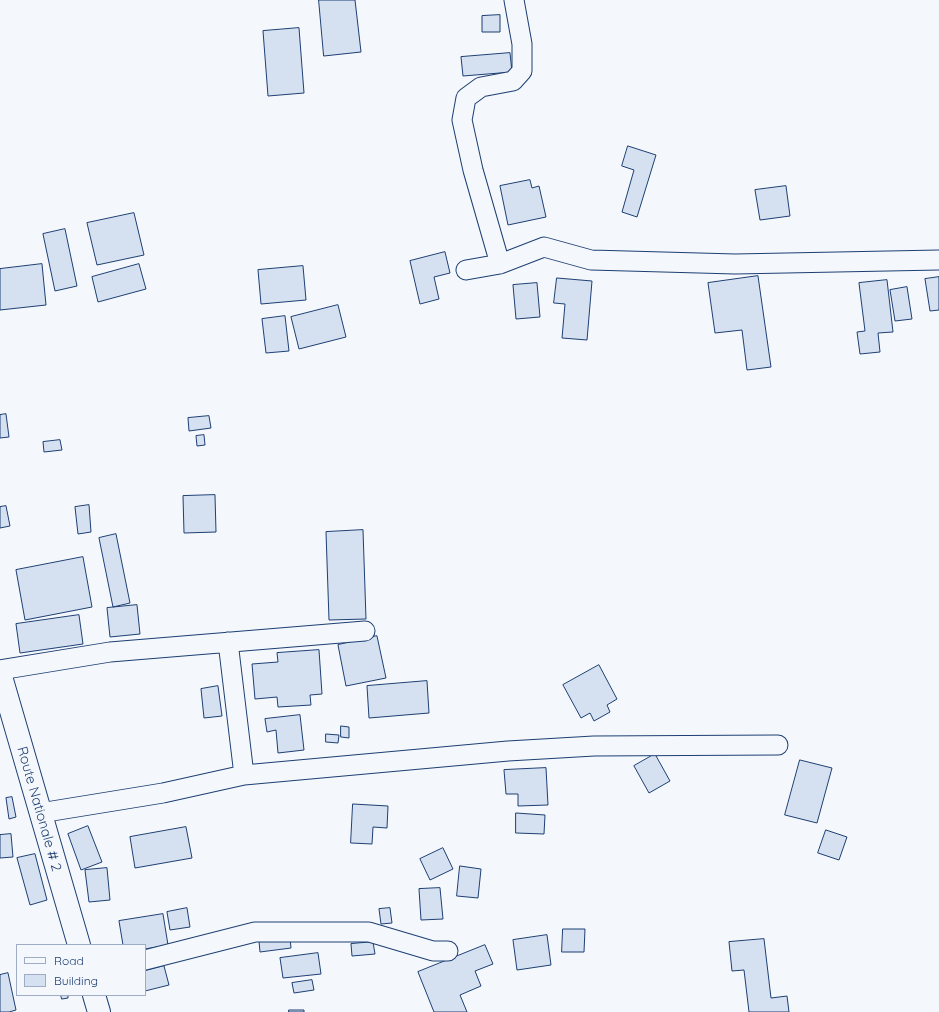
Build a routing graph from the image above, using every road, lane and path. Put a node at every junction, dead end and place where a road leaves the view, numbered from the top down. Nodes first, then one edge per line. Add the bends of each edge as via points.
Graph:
1 (514, 0) edge
2 (939, 260) edge
3 (500, 264) junction
4 (466, 270) dead end
5 (365, 631) dead end
6 (228, 642) junction
7 (0, 670) edge
8 (0, 673) edge
9 (778, 745) dead end
10 (244, 775) junction
11 (40, 813) junction
12 (79, 944) edge
13 (448, 951) dead end
14 (146, 960) edge
15 (94, 996) edge
16 (99, 1012) edge

1 - 3 street via 522,44 522,72 513,81 481,87 466,98 462,120 473,170
2 - 3 street via 735,264 591,260 544,247
3 - 4 street
5 - 6 street
6 - 7 street via 110,652
6 - 10 street
8 - 11 main road, Route Nationale # 2
9 - 10 street via 594,746 508,751
10 - 11 street via 163,793
11 - 12 main road, Route Nationale # 2
13 - 14 street via 433,951 369,932 255,932
15 - 16 main road

